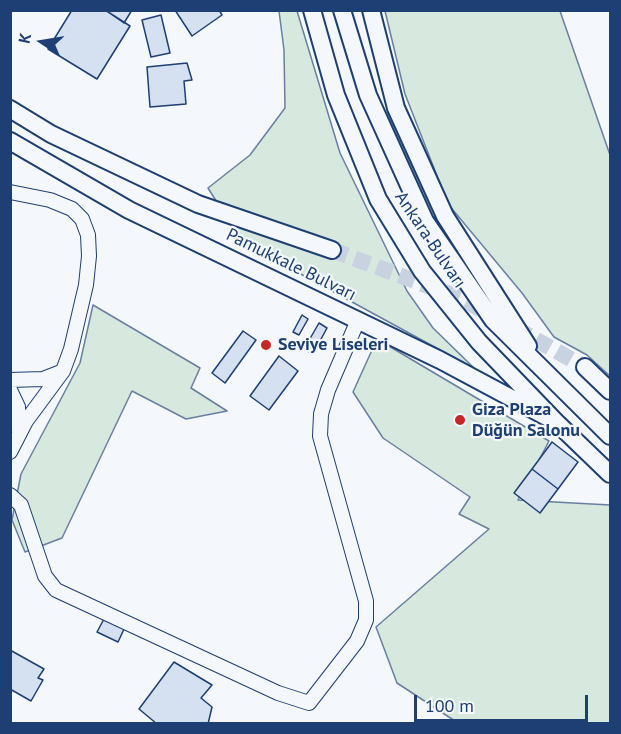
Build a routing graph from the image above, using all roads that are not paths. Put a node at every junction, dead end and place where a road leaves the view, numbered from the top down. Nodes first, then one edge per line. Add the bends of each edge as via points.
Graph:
1 (312, 10) edge
2 (342, 10) edge
3 (371, 10) edge
4 (10, 109) edge
5 (10, 141) edge
6 (10, 192) edge
7 (332, 250) tunnel mouth
8 (358, 320) junction
9 (585, 367) tunnel mouth
10 (63, 371) junction
11 (548, 377) junction
12 (10, 380) edge
13 (10, 390) edge
14 (610, 391) edge
15 (556, 422) junction
16 (19, 434) junction
17 (610, 436) edge
18 (10, 452) edge
19 (610, 474) edge
20 (10, 495) edge

1 - 15 main road, Ankara Bulvarı via 336,95 378,199 436,289 479,342
2 - 11 main road, Ankara Bulvarı via 368,95 425,220 493,320
3 - 11 main road via 396,108 445,216
4 - 7 main road, Pamukkale Bulvarı via 51,134 198,204
5 - 8 main road, Pamukkale Bulvarı via 129,210
6 - 10 lane via 72,209 82,219 88,235 86,285
8 - 15 main road, Pamukkale Bulvarı
8 - 20 lane via 328,390 320,436 366,601 366,620 357,641 309,703 278,693 56,590 45,576 21,505
9 - 14 main road
10 - 12 lane via 43,379
10 - 16 lane
11 - 17 main road, Ankara Bulvarı
13 - 16 lane via 18,407
15 - 19 main road, Ankara Bulvarı
16 - 18 lane

